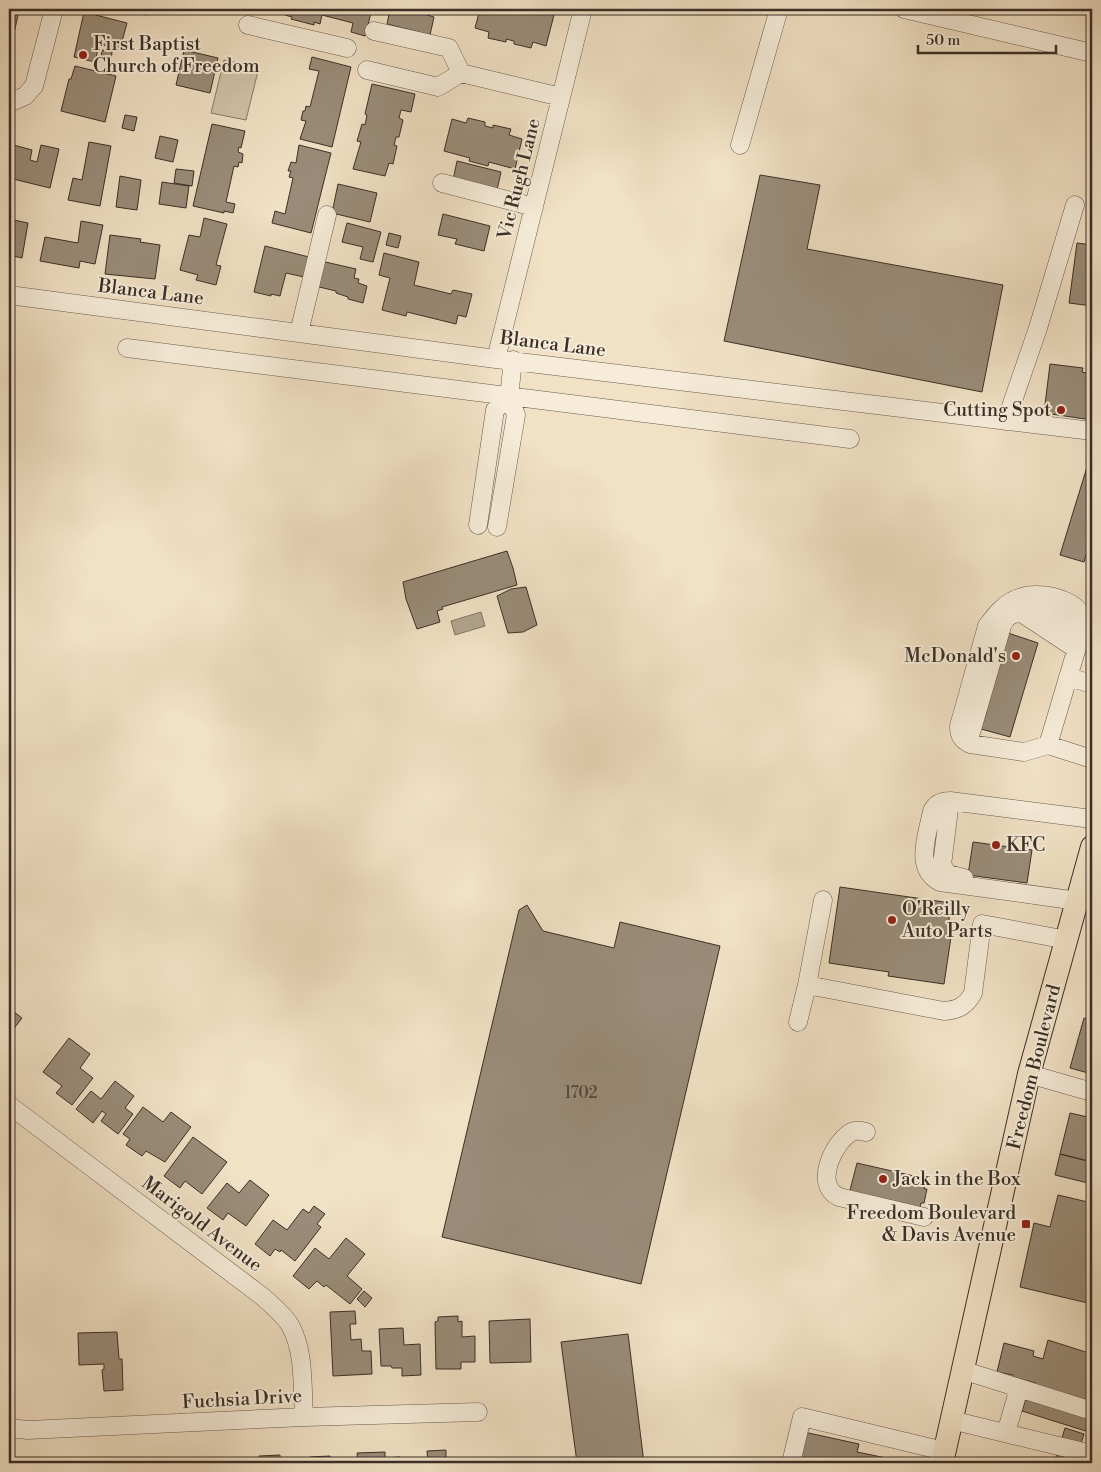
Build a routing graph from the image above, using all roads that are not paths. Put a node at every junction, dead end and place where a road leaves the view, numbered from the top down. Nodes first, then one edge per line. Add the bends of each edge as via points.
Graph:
1 (54, 9) edge
2 (583, 9) edge
3 (779, 9) edge
4 (904, 9) edge
5 (248, 25) dead end
6 (374, 31) dead end
7 (347, 48) dead end
8 (1092, 53) edge
9 (367, 70) dead end
10 (461, 73) junction
11 (561, 97) junction
12 (9, 103) edge
13 (740, 145) dead end
14 (442, 183) dead end
15 (1075, 206) dead end
16 (534, 207) junction
17 (327, 215) dead end
18 (9, 295) edge
19 (299, 333) junction
20 (128, 348) dead end
21 (505, 359) junction
22 (509, 397) junction
23 (1006, 421) junction
24 (1092, 431) edge
25 (850, 439) dead end
26 (478, 525) dead end
27 (497, 527) dead end
28 (1010, 616) junction
29 (1081, 632) junction
30 (1076, 649) junction
31 (1068, 677) junction
32 (1092, 684) edge
33 (968, 743) junction
34 (1048, 745) junction
35 (1092, 758) edge
36 (1092, 819) edge
37 (1092, 847) edge
38 (822, 900) dead end
39 (1078, 902) junction
40 (1067, 940) junction
41 (807, 985) junction
42 (798, 1022) dead end
43 (1029, 1074) junction
44 (1092, 1092) edge
45 (9, 1105) edge
46 (866, 1132) dead end
47 (924, 1217) dead end
48 (962, 1370) junction
49 (1019, 1388) junction
50 (1092, 1411) edge
51 (478, 1412) dead end
52 (304, 1417) junction
53 (951, 1420) junction
54 (9, 1428) edge
55 (1006, 1433) junction
56 (1092, 1454) edge
57 (942, 1460) edge
58 (791, 1463) edge

1 - 12 street via 34,86 25,96
2 - 11 street, Vic Rugh Lane
3 - 13 street
4 - 8 street
5 - 7 street
6 - 10 street via 449,48
9 - 10 street via 438,87
10 - 11 street
11 - 16 street, Vic Rugh Lane
14 - 16 street
15 - 23 street
16 - 21 street, Vic Rugh Lane
17 - 19 street
18 - 19 street, Blanca Lane
19 - 21 street, Blanca Lane
20 - 22 street
21 - 22 street, Vic Rugh Lane
21 - 23 street, Blanca Lane
22 - 25 street
22 - 26 street via 495,410
22 - 27 street via 516,415
23 - 24 street, Blanca Lane
28 - 29 street via 1023,607 1034,607
28 - 30 street via 1023,614
28 - 33 street via 1002,626
29 - 30 street
29 - 33 street via 1084,619 1078,610 1058,598 1022,597 995,615 987,626 960,726 961,738
30 - 31 street
31 - 32 street
31 - 34 street
33 - 34 street via 1024,752
34 - 35 street
36 - 39 street via 950,801 940,802 932,811 924,861 934,879
37 - 39 main road, Freedom Boulevard
38 - 41 street
39 - 40 main road, Freedom Boulevard
40 - 41 street via 982,924 974,993 956,1010 944,1011
40 - 43 main road, Freedom Boulevard
41 - 42 street
43 - 44 street
43 - 48 main road, Freedom Boulevard
45 - 52 street, Marigold Avenue via 280,1312 300,1351
46 - 47 street via 858,1130 848,1135 832,1155 828,1188 840,1197
48 - 49 street
48 - 53 main road, Freedom Boulevard
49 - 50 street
49 - 55 street
51 - 52 street, Fuchsia Drive
52 - 54 street, Fuchsia Drive via 28,1430
53 - 55 street
53 - 57 main road, Freedom Boulevard
55 - 56 street
57 - 58 street via 802,1417

